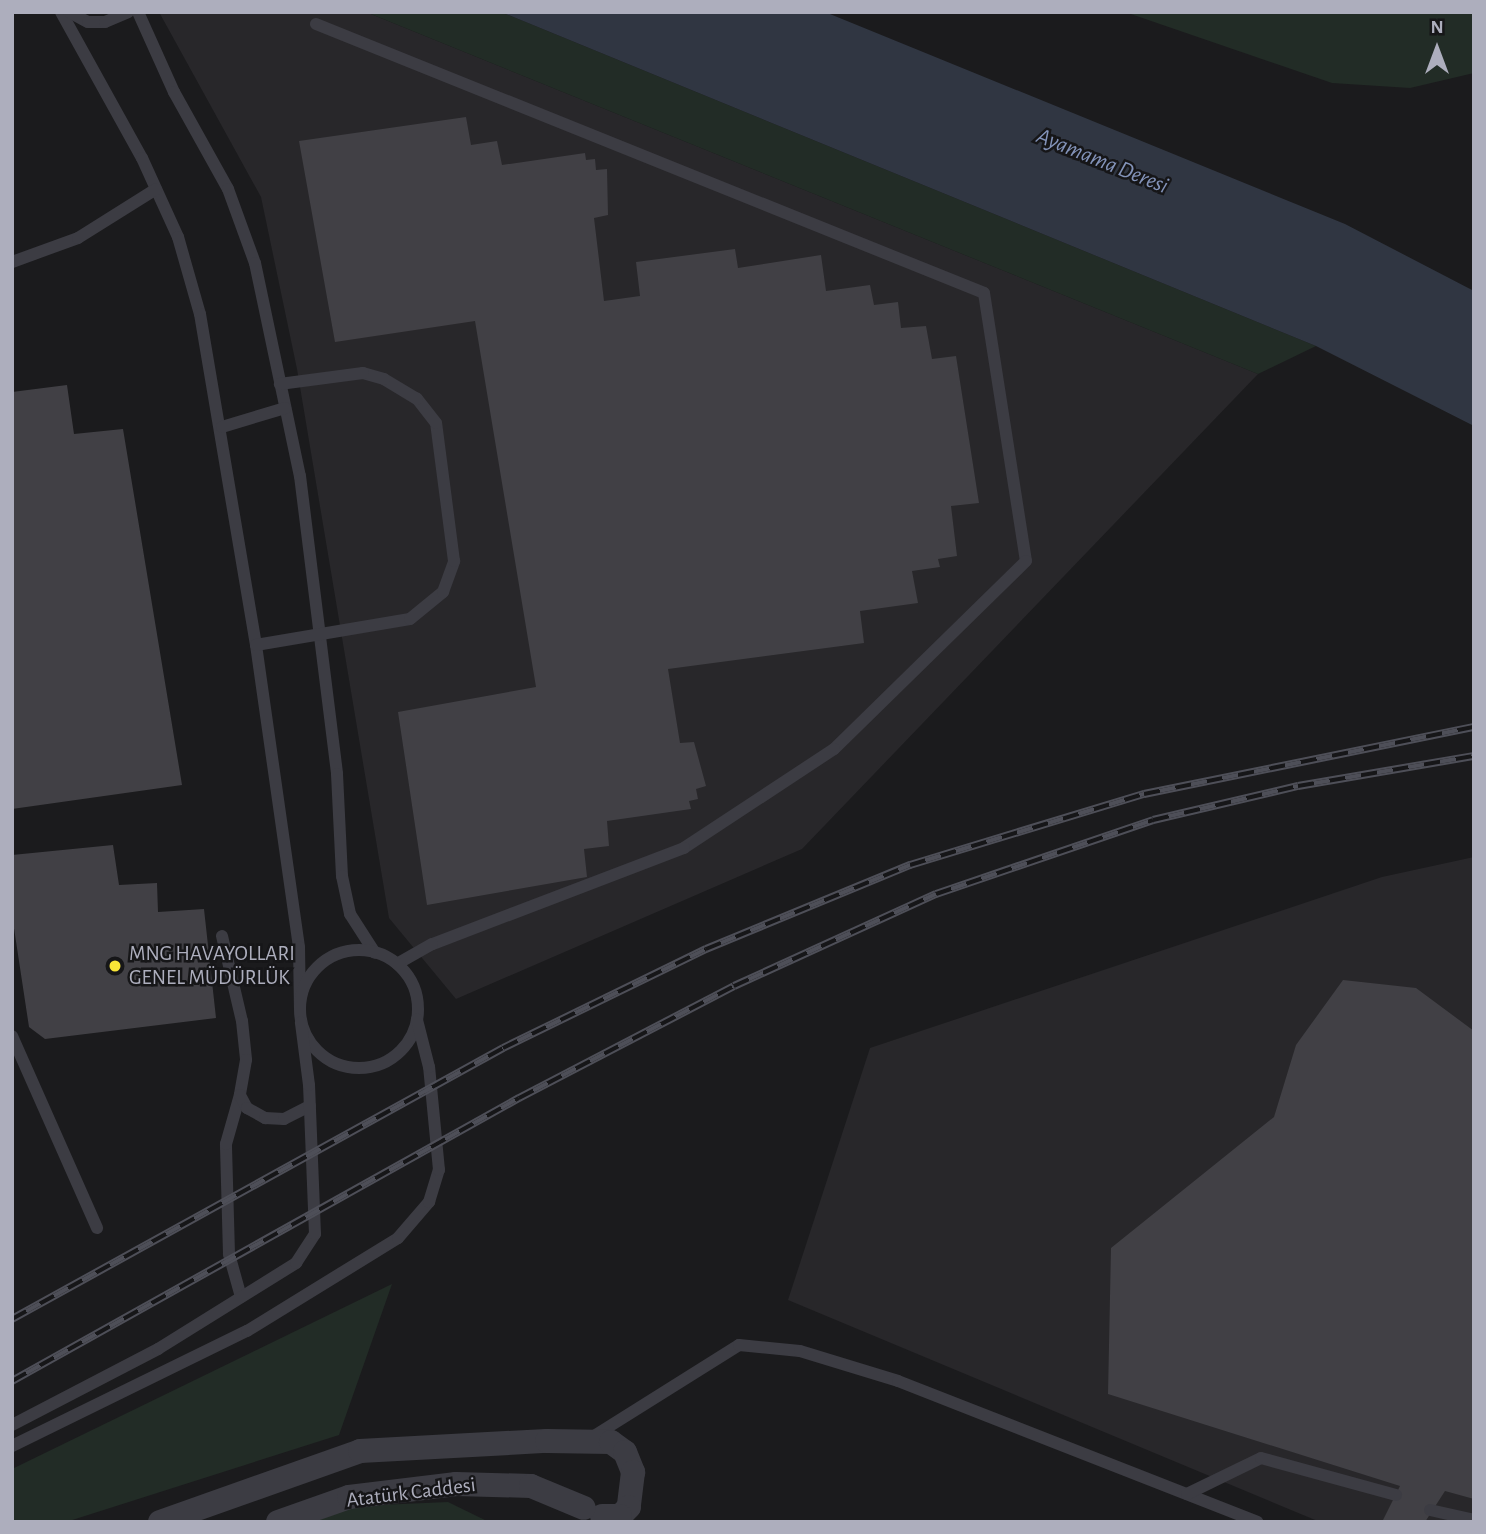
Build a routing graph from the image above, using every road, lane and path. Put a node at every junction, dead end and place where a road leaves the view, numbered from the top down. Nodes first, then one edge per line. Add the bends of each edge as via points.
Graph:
1 (61, 12) edge
2 (69, 12) edge
3 (128, 12) edge
4 (138, 12) edge
5 (316, 24) dead end
6 (156, 189) junction
7 (12, 262) edge
8 (280, 384) junction
9 (285, 408) junction
10 (222, 427) junction
11 (321, 633) junction
12 (256, 645) junction
13 (222, 936) dead end
14 (375, 953) junction
15 (397, 964) junction
16 (300, 1007) junction
17 (417, 1020) junction
18 (302, 1023) junction
19 (12, 1036) edge
20 (240, 1095) junction
21 (310, 1106) junction
22 (97, 1228) dead end
23 (241, 1297) junction
24 (12, 1425) edge
25 (583, 1441) junction
26 (12, 1446) edge
27 (1187, 1494) junction
28 (1396, 1494) dead end
29 (1430, 1510) dead end
30 (601, 1515) edge
31 (1474, 1520) edge
32 (160, 1522) edge
33 (278, 1522) edge
34 (1256, 1522) edge

1 - 6 lane
2 - 3 lane via 88,22 105,22
4 - 8 lane via 173,92 228,189 255,263
5 - 15 lane via 984,293 1026,561 834,749 684,849 432,944
6 - 7 lane via 78,238
6 - 10 lane via 182,250
8 - 9 lane
8 - 11 lane via 363,373 405,389 436,423 453,546 452,569 443,592 410,619
9 - 10 lane
9 - 11 lane via 300,476
10 - 12 lane
11 - 12 lane
11 - 14 lane via 337,774 342,876 350,914
12 - 16 lane via 299,947
13 - 20 lane via 242,1021 246,1060
14 - 15 lane
14 - 16 lane via 340,954 324,962 303,990
15 - 17 lane via 415,989
16 - 18 lane
17 - 18 lane via 411,1039 398,1054 361,1069 323,1057
17 - 26 lane via 429,1068 439,1170 429,1202 398,1238 247,1331
18 - 21 lane
19 - 22 lane
20 - 21 lane via 247,1108 265,1118 284,1119
20 - 23 lane via 226,1144 229,1254
21 - 23 lane via 315,1234 296,1262
23 - 24 lane via 158,1349
25 - 27 lane via 619,1424 739,1345 800,1351 898,1381
25 - 30 street via 611,1442 625,1451 633,1472 629,1507 620,1516
25 - 32 street via 474,1442 360,1451
27 - 28 lane via 1261,1458
27 - 34 lane
29 - 31 lane
30 - 33 street, Atatürk Caddesi via 531,1486 456,1484 349,1497

